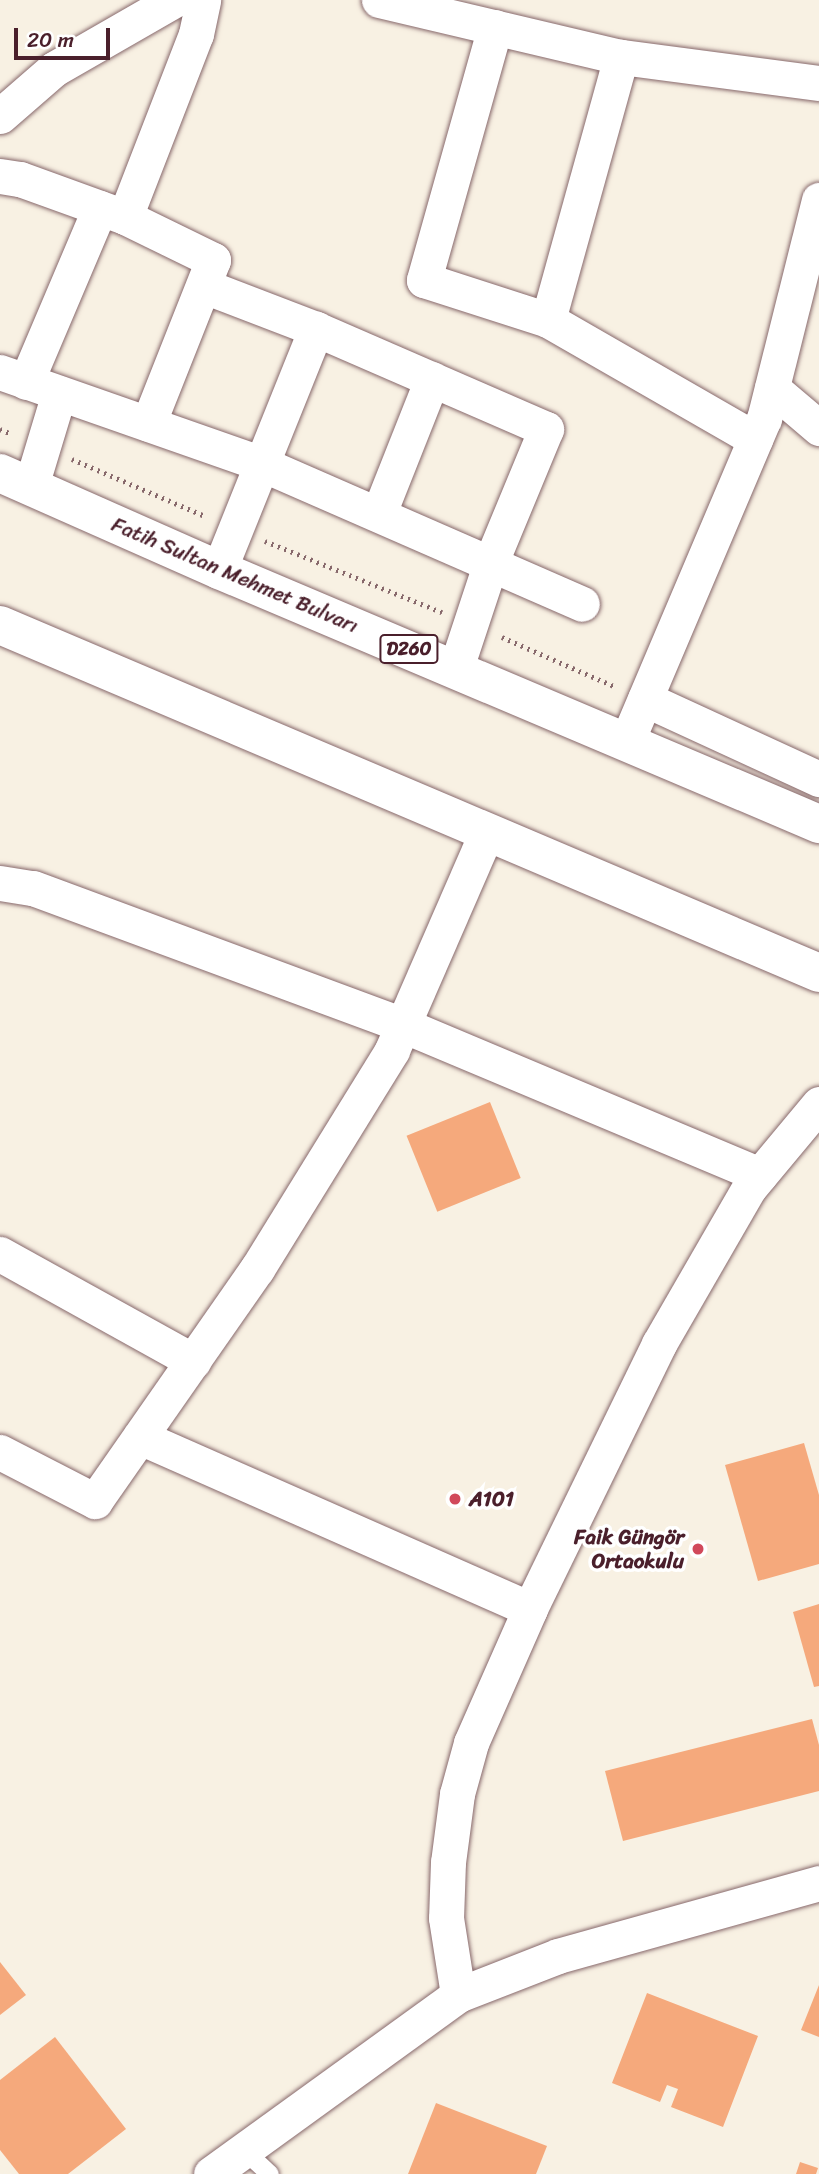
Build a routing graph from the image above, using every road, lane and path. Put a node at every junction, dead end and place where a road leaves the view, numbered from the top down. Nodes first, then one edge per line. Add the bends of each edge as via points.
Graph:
1 (174, 0) edge
2 (203, 0) edge
3 (379, 0) edge
4 (495, 27) junction
5 (621, 57) junction
6 (819, 83) edge
7 (0, 117) edge
8 (0, 176) edge
9 (819, 200) edge
10 (112, 213) junction
11 (204, 286) junction
12 (548, 320) junction
13 (316, 329) junction
14 (13, 377) edge
15 (432, 379) junction
16 (772, 388) junction
17 (59, 393) junction
18 (148, 424) junction
19 (819, 428) edge
20 (0, 429) edge
21 (755, 439) junction
22 (43, 447) junction
23 (262, 464) junction
24 (15, 479) edge
25 (379, 513) junction
26 (236, 529) junction
27 (491, 562) junction
28 (219, 570) junction
29 (582, 604) dead end
30 (470, 624) junction
31 (0, 625) edge
32 (456, 668) junction
33 (645, 699) junction
34 (627, 741) junction
35 (819, 779) edge
36 (819, 824) edge
37 (487, 832) junction
38 (0, 883) edge
39 (819, 973) edge
40 (403, 1025) junction
41 (819, 1104) edge
42 (760, 1175) junction
43 (0, 1254) edge
44 (193, 1361) junction
45 (140, 1437) junction
46 (0, 1452) edge
47 (530, 1609) junction
48 (819, 1883) edge
49 (458, 1995) junction
50 (257, 2163) edge
51 (211, 2174) edge

1 - 7 street via 54,69
2 - 10 street via 196,34
3 - 4 street
4 - 5 street
4 - 12 street via 424,280
5 - 6 street
5 - 12 street
8 - 10 street
9 - 16 street
10 - 11 street via 214,260
10 - 14 street
11 - 13 street
11 - 18 street
12 - 21 street
13 - 15 street
13 - 23 street
14 - 17 street
15 - 25 street
15 - 27 street via 546,429
16 - 19 street
16 - 21 street
17 - 18 street
17 - 22 street
18 - 23 street
20 - 22 path
21 - 33 street
22 - 24 street
22 - 26 path
23 - 25 street
23 - 26 street
24 - 28 highway, Fatih Sultan Mehmet Bulvarı / D260
25 - 27 street
26 - 28 street
26 - 30 path
27 - 29 street
27 - 30 street
28 - 32 highway, Fatih Sultan Mehmet Bulvarı / D260
30 - 32 street
30 - 33 path
31 - 37 highway
32 - 34 highway, Fatih Sultan Mehmet Bulvarı / D260
33 - 34 street
33 - 35 street
34 - 36 highway, Fatih Sultan Mehmet Bulvarı / D260
37 - 39 highway
37 - 40 street
38 - 40 street via 33,888
40 - 42 street
40 - 44 street via 257,1269
41 - 42 street
42 - 47 street via 659,1344
43 - 44 street
44 - 45 street
45 - 46 street via 95,1502
45 - 47 street
47 - 49 street via 471,1743 457,1794 446,1917
48 - 49 street via 558,1956
49 - 50 street
50 - 51 street

